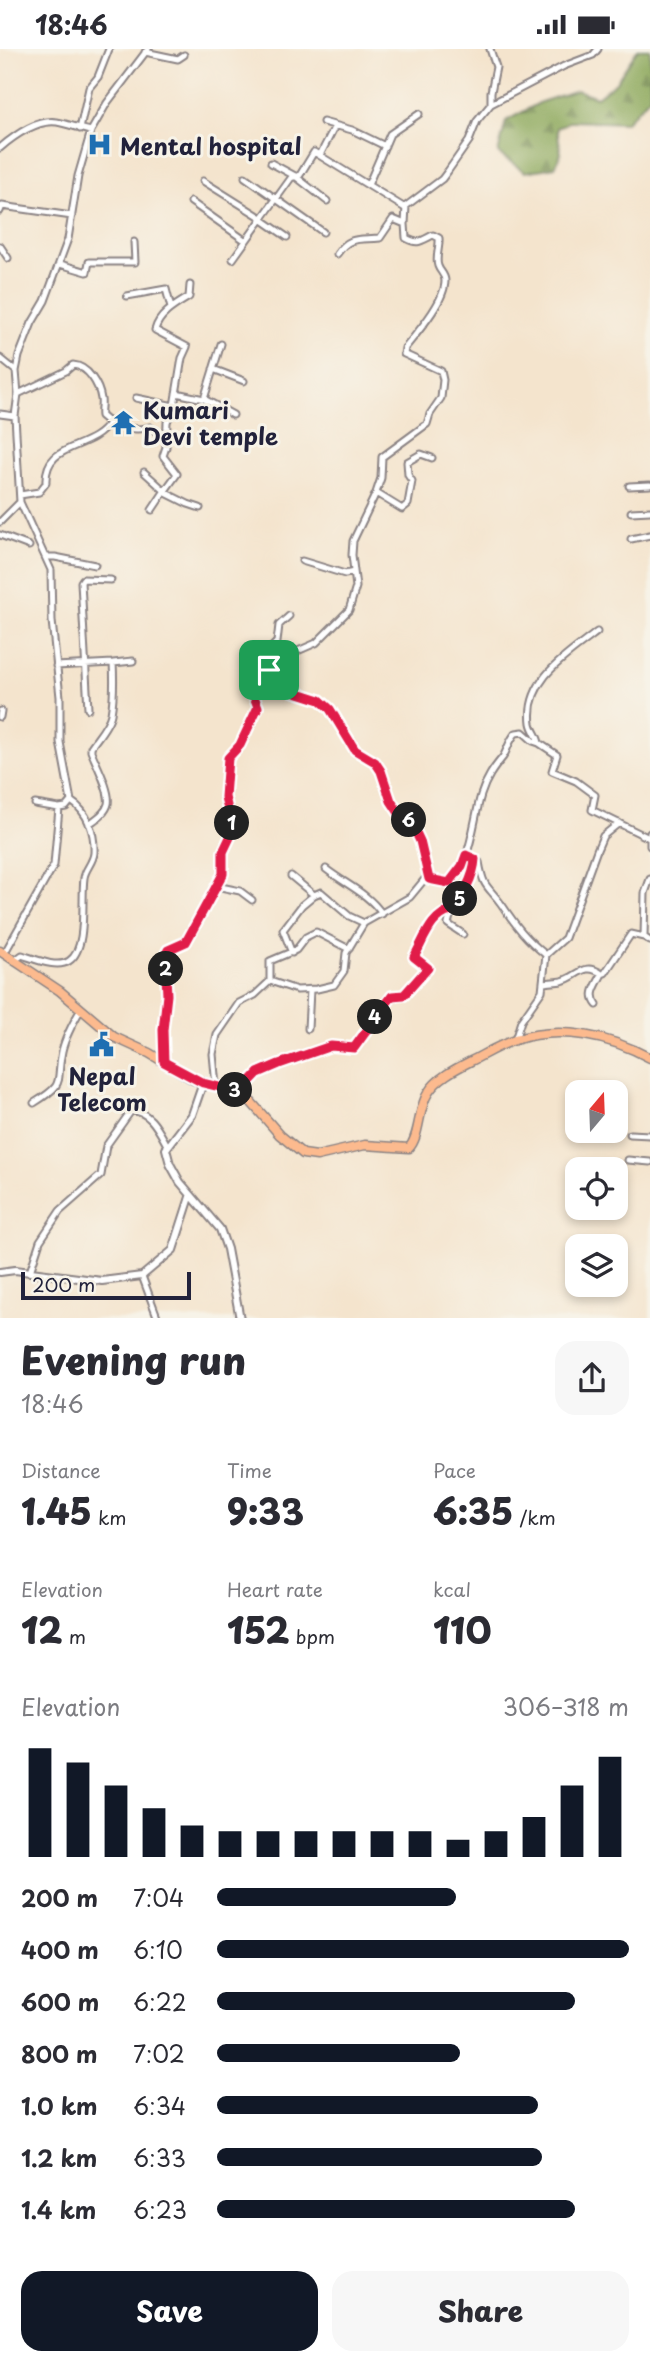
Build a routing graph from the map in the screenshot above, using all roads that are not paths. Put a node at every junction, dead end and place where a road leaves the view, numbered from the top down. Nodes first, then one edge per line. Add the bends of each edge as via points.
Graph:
1 (108, 49) edge
2 (490, 49) edge
3 (598, 49) edge
4 (147, 51) edge
5 (184, 55) dead end
6 (491, 104) junction
7 (419, 114) dead end
8 (323, 122) dead end
9 (335, 126) junction
10 (80, 129) junction
11 (91, 131) junction
12 (385, 146) junction
13 (0, 148) edge
14 (320, 155) junction
15 (271, 163) dead end
16 (295, 176) junction
17 (245, 177) dead end
18 (203, 181) dead end
19 (368, 185) junction
20 (276, 198) junction
21 (327, 201) dead end
22 (191, 202) dead end
23 (405, 208) junction
24 (0, 211) edge
25 (72, 216) junction
26 (262, 219) junction
27 (405, 224) junction
28 (323, 232) dead end
29 (287, 237) dead end
30 (246, 241) junction
31 (134, 242) dead end
32 (0, 246) edge
33 (337, 254) dead end
34 (8, 258) dead end
35 (233, 260) dead end
36 (60, 264) junction
37 (190, 285) dead end
38 (127, 296) dead end
39 (171, 308) junction
40 (221, 344) dead end
41 (0, 358) edge
42 (214, 369) junction
43 (16, 371) junction
44 (244, 381) dead end
45 (176, 393) junction
46 (18, 394) junction
47 (136, 398) dead end
48 (204, 399) junction
49 (174, 406) junction
50 (0, 414) edge
51 (233, 415) dead end
52 (15, 416) junction
53 (109, 423) junction
54 (165, 439) junction
55 (432, 458) dead end
56 (144, 472) dead end
57 (650, 485) edge
58 (629, 487) dead end
59 (164, 491) junction
60 (376, 493) junction
61 (20, 499) junction
62 (200, 508) dead end
63 (152, 510) dead end
64 (650, 511) edge
65 (631, 512) dead end
66 (0, 522) edge
67 (0, 535) edge
68 (650, 535) edge
69 (631, 539) dead end
70 (29, 546) dead end
71 (46, 557) junction
72 (302, 561) dead end
73 (95, 565) dead end
74 (354, 572) junction
75 (111, 580) dead end
76 (289, 616) dead end
77 (597, 632) dead end
78 (279, 660) junction
79 (134, 661) dead end
80 (114, 663) junction
81 (87, 665) junction
82 (57, 666) junction
83 (269, 670) junction
84 (88, 709) dead end
85 (539, 743) junction
86 (71, 801) junction
87 (35, 804) dead end
88 (59, 808) junction
89 (619, 823) junction
90 (89, 824) junction
91 (650, 835) edge
92 (650, 846) edge
93 (466, 855) junction
94 (475, 859) junction
95 (326, 869) dead end
96 (291, 876) dead end
97 (429, 879) junction
98 (650, 879) edge
99 (216, 886) junction
100 (314, 895) junction
101 (252, 900) dead end
102 (451, 911) junction
103 (382, 915) junction
104 (364, 923) junction
105 (463, 934) dead end
106 (647, 939) edge
107 (349, 949) junction
108 (2, 953) edge
109 (292, 953) junction
110 (546, 955) junction
111 (15, 961) junction
112 (602, 974) junction
113 (270, 981) junction
114 (544, 983) junction
115 (310, 990) junction
116 (597, 1005) dead end
117 (80, 1009) junction
118 (308, 1029) dead end
119 (515, 1040) junction
120 (650, 1058) edge
121 (164, 1062) junction
122 (203, 1083) junction
123 (216, 1086) junction
124 (240, 1092) junction
125 (34, 1103) dead end
126 (630, 1134) dead end
127 (650, 1135) edge
128 (167, 1145) junction
129 (628, 1160) dead end
130 (650, 1163) edge
131 (190, 1197) junction
132 (0, 1272) edge
133 (30, 1272) junction
134 (142, 1276) junction
135 (158, 1318) edge
136 (240, 1318) edge

1 - 10 street via 89,88
2 - 6 street via 496,67
3 - 6 street
4 - 5 street via 178,59
4 - 11 street
6 - 23 street via 442,179
7 - 12 street via 390,134
8 - 9 street
9 - 12 street
9 - 14 street
10 - 11 street
10 - 13 street via 48,123
11 - 25 street
12 - 19 street
14 - 16 street via 314,152
14 - 19 street
15 - 16 street
16 - 20 street
16 - 21 street
17 - 20 street
18 - 26 street
19 - 23 street
20 - 26 street
20 - 28 street
22 - 30 street
23 - 27 street
24 - 25 street via 2,206
25 - 36 street
26 - 29 street
26 - 30 street
27 - 33 street via 393,219 380,238 353,240
27 - 60 street via 406,238 414,242 433,235 439,238 437,264 444,288 404,354 440,371 442,394 424,428 384,454
30 - 35 street
31 - 36 street via 135,262 89,262 86,272
32 - 34 street
36 - 43 street via 27,333
37 - 39 street via 189,297
38 - 39 street via 166,289
39 - 45 street via 155,330 187,347
40 - 42 street
41 - 43 street
42 - 44 street
42 - 48 street
43 - 46 street
45 - 48 street
45 - 49 street
46 - 52 street
46 - 53 street via 79,366 97,387 101,416
47 - 49 street
48 - 51 street
49 - 54 street
50 - 52 street
52 - 61 street
53 - 54 street via 142,430 150,427
53 - 61 street via 96,437 50,460 46,483 39,492
54 - 59 street via 163,456 177,474
55 - 60 street via 421,454 407,462 412,481 408,504 402,509
56 - 59 street
57 - 58 street
59 - 62 street
59 - 63 street
60 - 74 street via 353,541
61 - 66 street
61 - 71 street
64 - 65 street
67 - 70 street
68 - 69 street
71 - 73 street
71 - 82 street via 51,571
72 - 74 street via 345,574
74 - 78 street via 356,587 346,615 311,647
75 - 81 street via 81,582
76 - 78 street via 279,625 272,647
77 - 85 street via 540,680 531,715
78 - 83 street
79 - 80 street
80 - 81 street
80 - 90 street via 111,715 90,751 108,805
81 - 82 street
81 - 84 street
82 - 86 street via 60,742
83 - 97 street via 292,691 320,700 355,750 375,762 391,801 411,822 420,841
83 - 99 street via 253,694 258,707 244,739 228,758 225,797 233,831
85 - 89 street via 557,755 552,771 596,795 592,810
85 - 93 street via 523,732 513,736 485,784
86 - 88 street
86 - 90 street via 82,808
87 - 88 street
88 - 108 street via 54,865
89 - 91 street
89 - 110 street via 603,837 565,938
90 - 111 street via 94,853 83,880 79,948 72,960 63,964 22,955
91 - 92 street
93 - 94 street
93 - 97 street via 449,883
94 - 102 street via 474,872
94 - 110 street via 490,893 518,930
95 - 103 street via 356,889
96 - 100 street
97 - 103 street
98 - 106 street via 645,893
99 - 101 street via 240,891
99 - 121 street via 186,942 166,953
100 - 104 street via 321,892
100 - 109 street via 283,930
102 - 105 street via 448,924
102 - 124 street via 434,920 414,957 428,968 404,995 392,996 354,1048 331,1046 279,1064 258,1073
103 - 104 street
104 - 107 street
106 - 112 street via 631,934
107 - 109 street via 316,932
107 - 115 street via 339,981
108 - 111 main road
109 - 113 street via 270,961
110 - 114 street
111 - 117 main road
112 - 114 street via 592,967 563,981
112 - 116 street via 592,993
113 - 115 street
113 - 123 street via 239,1003 217,1035 213,1054
114 - 119 street
115 - 118 street
117 - 121 main road via 114,1037
117 - 125 street via 62,1049 59,1082
119 - 120 main road via 555,1034 591,1036
119 - 124 main road via 438,1081 423,1101 412,1145 405,1149 365,1145 317,1156 303,1154
121 - 122 main road
122 - 123 main road
122 - 128 street via 188,1122
123 - 124 main road
126 - 127 street
128 - 131 street via 170,1164
128 - 133 street via 143,1113 126,1115 106,1146 101,1175 60,1211 40,1241
129 - 130 street
131 - 134 street via 173,1250
131 - 136 street via 219,1229
132 - 133 street
133 - 134 street via 102,1280
134 - 135 street

